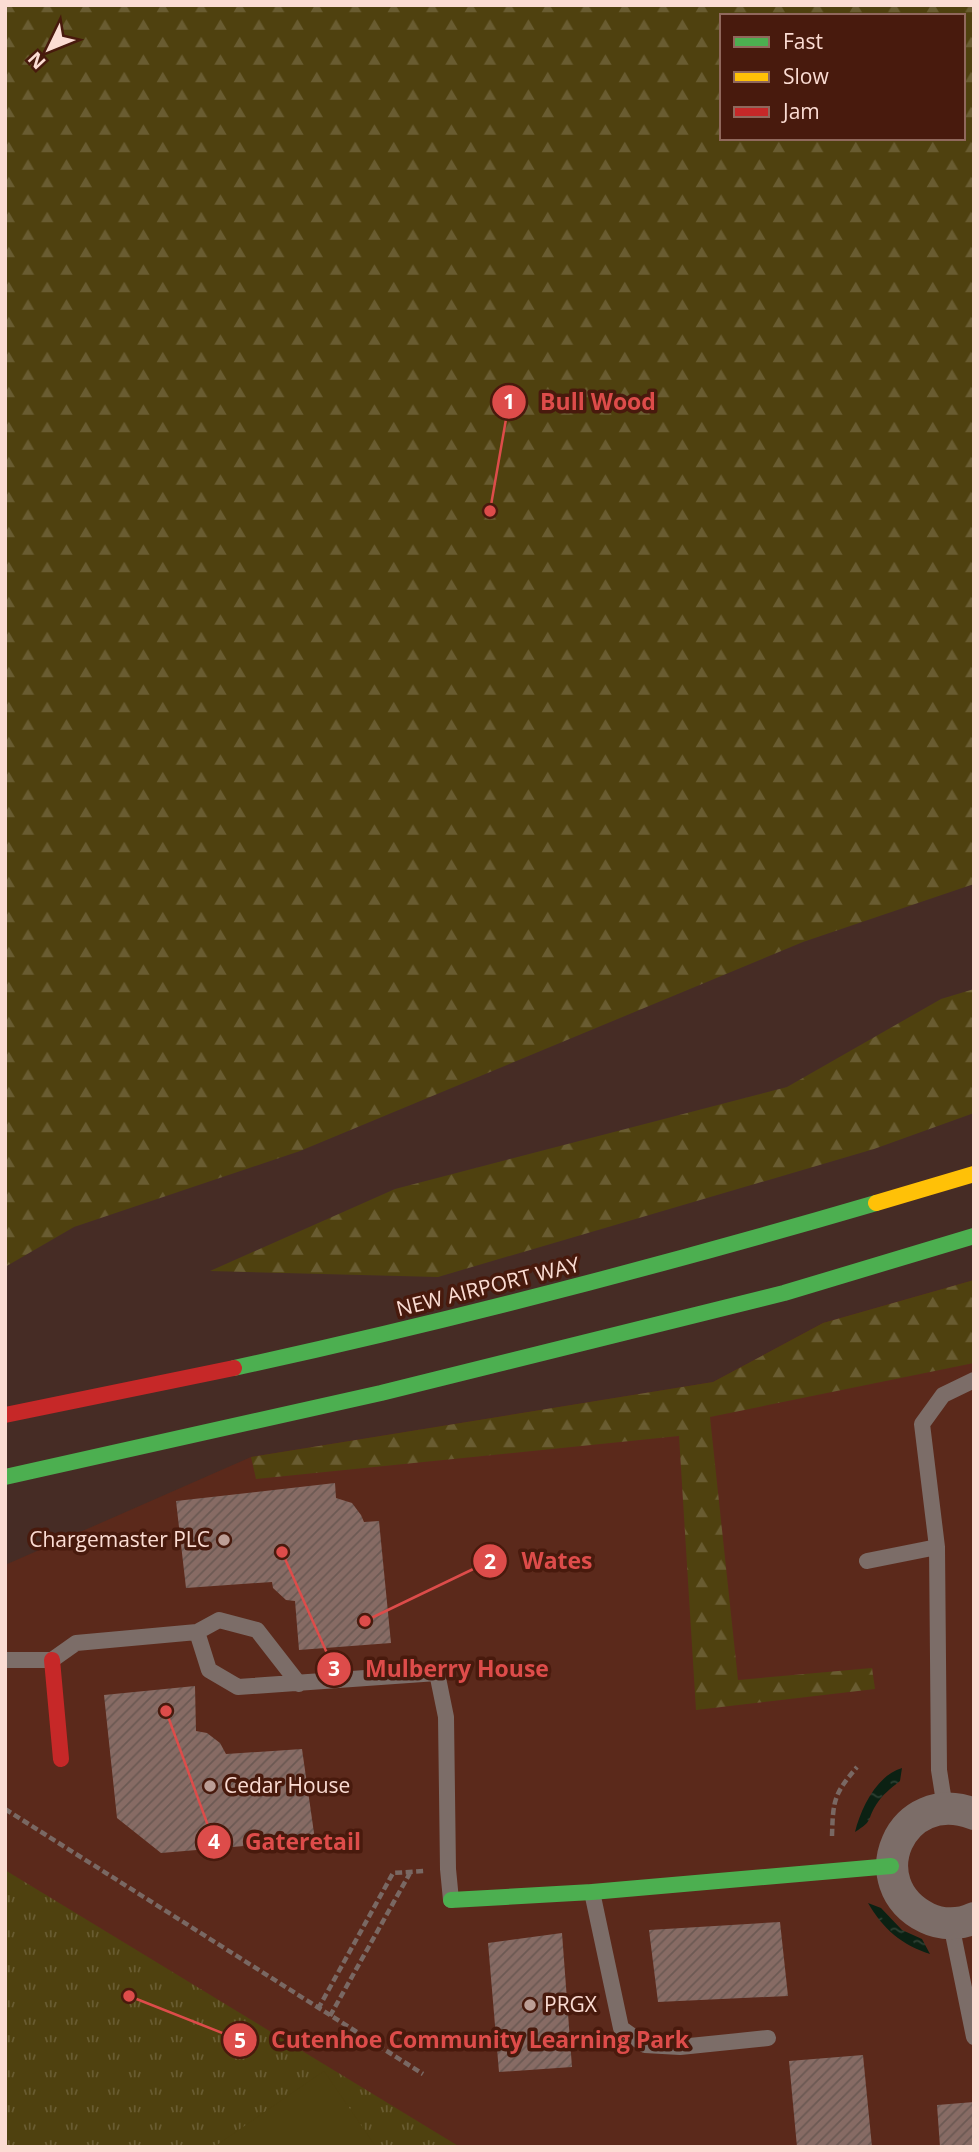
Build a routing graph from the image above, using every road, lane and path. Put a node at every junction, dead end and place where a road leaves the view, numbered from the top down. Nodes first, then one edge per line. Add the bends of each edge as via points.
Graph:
1 (974, 1174) edge
2 (974, 1236) edge
3 (974, 1380) edge
4 (5, 1415) edge
5 (5, 1477) edge
6 (937, 1547) junction
7 (867, 1561) dead end
8 (197, 1632) junction
9 (5, 1660) edge
10 (52, 1660) junction
11 (299, 1684) junction
12 (61, 1759) dead end
13 (857, 1767) dead end
14 (5, 1808) edge
15 (959, 1811) edge
16 (839, 1839) dead end
17 (891, 1866) junction
18 (592, 1892) junction
19 (452, 1900) joint
20 (962, 1921) edge
21 (318, 2009) junction
22 (330, 2016) junction
23 (974, 2037) edge
24 (768, 2038) dead end
25 (423, 2074) dead end

1 - 4 main road, NEW AIRPORT WAY via 565,1290 329,1347
2 - 5 main road via 784,1293 448,1376
3 - 6 lane via 943,1395 922,1424
6 - 7 lane
6 - 15 lane via 939,1770
8 - 10 lane via 76,1643
8 - 11 lane via 219,1620 257,1630
8 - 11 lane via 209,1670 238,1687
9 - 10 lane
10 - 12 main road
11 - 19 lane via 437,1673 446,1717
13 - 16 path via 833,1804 832,1840
14 - 21 path
15 - 17 street via 928,1812 913,1820 901,1833
17 - 18 main road
17 - 20 street via 894,1884 916,1913 932,1921
18 - 19 main road
18 - 24 lane via 621,2028 645,2045 680,2047
20 - 23 lane
21 - 22 path
21 - 22 path via 393,1873 410,1872
22 - 25 path

